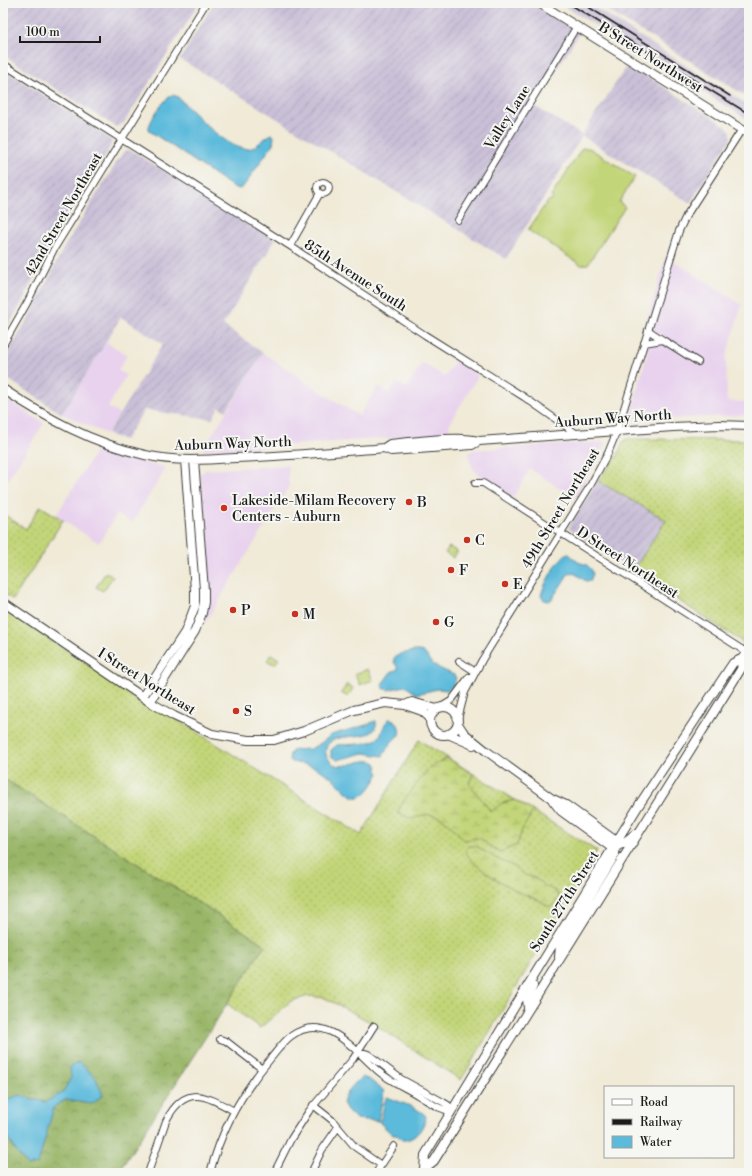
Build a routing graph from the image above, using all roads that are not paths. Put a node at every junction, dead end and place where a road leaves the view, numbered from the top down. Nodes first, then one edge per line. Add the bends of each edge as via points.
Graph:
1 (206, 3) edge
2 (539, 3) edge
3 (577, 26) junction
4 (3, 64) edge
5 (745, 131) edge
6 (121, 138) junction
7 (320, 193) dead end
8 (458, 220) dead end
9 (290, 246) junction
10 (648, 330) junction
11 (663, 340) junction
12 (644, 343) junction
13 (3, 345) edge
14 (698, 362) dead end
15 (3, 389) edge
16 (749, 426) edge
17 (617, 431) junction
18 (578, 434) junction
19 (479, 441) junction
20 (385, 449) junction
21 (185, 460) junction
22 (194, 460) junction
23 (475, 483) dead end
24 (560, 533) junction
25 (3, 602) edge
26 (746, 652) edge
27 (482, 660) junction
28 (459, 661) dead end
29 (474, 671) junction
30 (142, 696) junction
31 (150, 702) junction
32 (405, 705) junction
33 (439, 708) junction
34 (430, 718) junction
35 (458, 722) junction
36 (448, 734) junction
37 (485, 750) junction
38 (643, 824) junction
39 (615, 845) junction
40 (558, 961) junction
41 (538, 968) junction
42 (528, 1008) junction
43 (374, 1026) dead end
44 (220, 1039) dead end
45 (502, 1049) junction
46 (358, 1051) junction
47 (262, 1069) junction
48 (313, 1104) junction
49 (234, 1111) junction
50 (452, 1111) junction
51 (338, 1127) junction
52 (394, 1146) dead end
53 (434, 1160) junction
54 (381, 1165) junction
55 (423, 1171) edge
56 (148, 1173) edge
57 (210, 1173) edge
58 (274, 1173) edge
59 (311, 1173) edge
60 (376, 1173) edge

1 - 6 street, 42nd Street Northeast
2 - 3 main road, B Street Northwest
3 - 5 main road, B Street Northwest
3 - 8 street, Valley Lane
4 - 6 street, 85th Avenue South
5 - 10 street, 49th Street Northeast via 686,216 674,244
6 - 9 street, 85th Avenue South
6 - 13 street, 42nd Street Northeast via 54,249
7 - 9 street
9 - 18 street, 85th Avenue South
10 - 11 street
10 - 12 street, 49th Street Northeast
11 - 12 street
11 - 14 street
12 - 17 street, 49th Street Northeast
15 - 21 main road, Auburn Way North via 74,431 105,444 146,456
16 - 17 main road, Auburn Way North via 713,425
17 - 18 main road, Auburn Way North
17 - 24 street, 49th Street Northeast via 590,486
18 - 19 main road, Auburn Way North
19 - 20 main road, Auburn Way North via 472,445 391,451
19 - 20 main road, Auburn Way North via 471,438 412,442 390,444
20 - 22 main road, Auburn Way North
21 - 22 main road, Auburn Way North
21 - 30 main road via 195,606 185,632
22 - 31 main road via 204,590 202,613 195,632
23 - 24 street, D Street Northeast via 483,483
24 - 26 street, D Street Northeast
24 - 27 street, 49th Street Northeast
25 - 30 main road, I Street Northeast
26 - 38 main road, South 277th Street via 740,669
26 - 39 main road, South 277th Street via 733,664
27 - 29 street, 49th Street Northeast
27 - 35 street, 49th Street Northeast via 465,692
28 - 29 street
29 - 33 street, 49th Street Northeast via 456,696
30 - 31 main road, I Street Northeast
31 - 32 main road, I Street Northeast via 212,734 248,740 274,740 304,731 354,710 385,704
32 - 33 main road, I Street Northeast via 412,702
32 - 34 main road, I Street Northeast via 422,711
33 - 34 main road
33 - 35 main road via 450,708 457,715
34 - 36 main road via 430,724 435,732
35 - 36 main road
35 - 37 main road via 464,733
36 - 37 main road
37 - 39 main road via 551,798 561,810
38 - 39 main road via 630,838
38 - 40 main road, South 277th Street
39 - 40 main road via 615,855 560,946
39 - 41 main road, South 277th Street
40 - 42 main road, South 277th Street
41 - 42 main road via 535,983 527,999
41 - 50 main road, South 277th Street
42 - 45 main road, South 277th Street
43 - 46 street
44 - 47 street
45 - 50 main road via 491,1058 460,1106
45 - 53 main road, South 277th Street
46 - 47 street via 330,1031 316,1027 308,1028 291,1036
46 - 48 street
46 - 50 street via 394,1083 442,1110
47 - 49 street
48 - 51 street
48 - 58 street
49 - 56 street via 203,1096 180,1102 166,1120
49 - 57 street via 215,1153
50 - 53 main road
50 - 55 main road, South 277th Street via 425,1155
51 - 54 street via 355,1147
51 - 59 street via 322,1150
52 - 54 street
53 - 55 main road, South 277th Street
54 - 60 street

